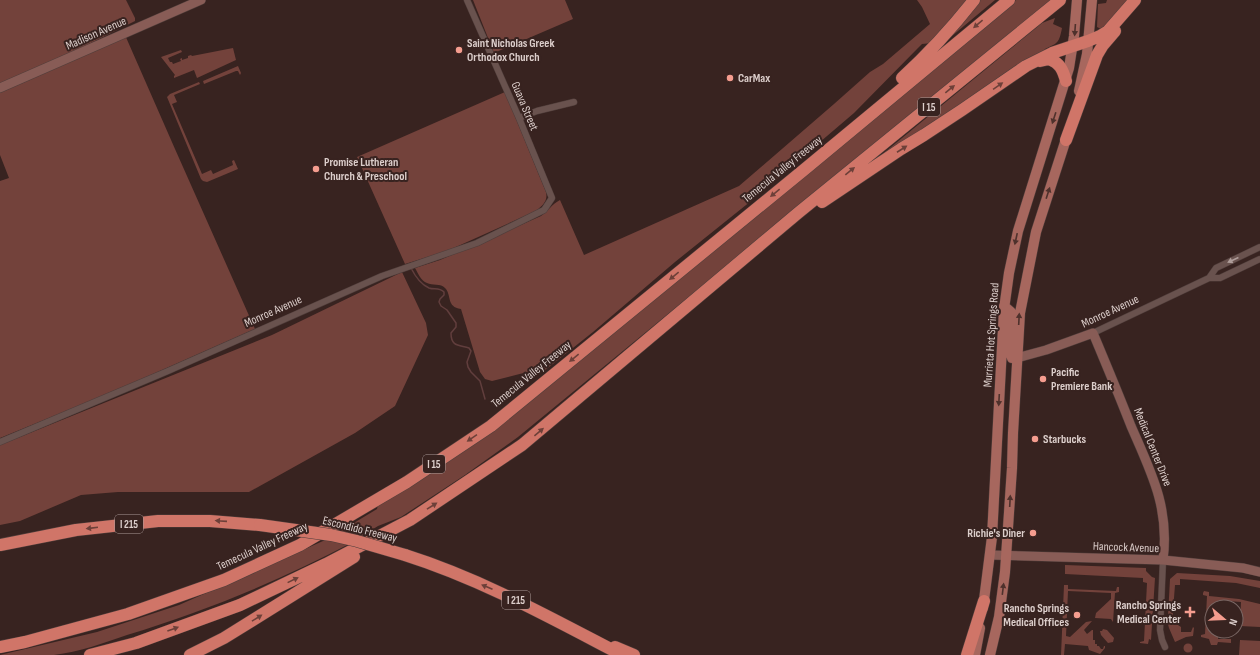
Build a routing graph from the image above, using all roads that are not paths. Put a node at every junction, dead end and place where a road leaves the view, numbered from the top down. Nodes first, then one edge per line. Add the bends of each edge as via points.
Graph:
1 (201, 0) edge
2 (467, 0) edge
3 (974, 0) edge
4 (1008, 0) edge
5 (1060, 0) edge
6 (1077, 0) edge
7 (1135, 0) edge
8 (1139, 0) edge
9 (1091, 5) edge
10 (1088, 42) junction
11 (1073, 47) junction
12 (1026, 66) junction
13 (1066, 81) junction
14 (0, 88) edge
15 (574, 102) dead end
16 (519, 118) junction
17 (1066, 140) junction
18 (805, 169) junction
19 (552, 198) joint
20 (798, 213) junction
21 (1260, 247) edge
22 (1260, 259) edge
23 (1209, 278) junction
24 (1004, 306) junction
25 (1093, 333) junction
26 (1017, 358) junction
27 (0, 442) edge
28 (410, 520) junction
29 (0, 545) edge
30 (990, 555) junction
31 (1007, 555) junction
32 (1164, 560) junction
33 (1260, 572) edge
34 (984, 601) junction
35 (559, 622) junction
36 (0, 647) edge
37 (1165, 647) dead end
38 (90, 655) edge
39 (190, 655) edge
40 (622, 655) edge
41 (634, 655) edge
42 (967, 655) edge
43 (975, 655) edge
44 (990, 655) edge

1 - 14 street, Madison Avenue
2 - 16 street, Guava Street
3 - 18 highway via 928,54
4 -> 18 highway, Temecula Valley Freeway / I 15
20 -> 5 highway, I 15
6 -> 11 main road, Murrieta Hot Springs Road
7 - 10 highway via 1108,30
8 - 17 highway via 1096,55
9 - 10 main road
10 - 11 highway
10 - 17 main road via 1083,75
11 - 12 highway via 1052,53
11 - 13 main road, Murrieta Hot Springs Road
12 - 13 highway via 1049,58 1061,67
20 -> 12 highway via 812,209
13 -> 24 main road, Murrieta Hot Springs Road via 1018,231
15 - 16 street
16 - 19 street, Guava Street
26 -> 17 main road via 1020,313 1036,232
18 -> 36 highway, Temecula Valley Freeway / I 15 via 491,426 407,482 300,545 224,580 128,614
19 - 27 street, Monroe Avenue via 544,210 477,243 382,276
28 -> 20 highway, I 15 via 522,446
21 -> 23 street, Monroe Avenue via 1216,268
22 - 23 street, Monroe Avenue via 1220,278
23 - 25 street, Monroe Avenue
24 - 26 main road via 1011,312 1009,350 1012,358
24 -> 30 main road, Murrieta Hot Springs Road
25 - 26 street, Monroe Avenue
25 - 32 street, Medical Center Drive via 1158,492 1164,532
31 -> 26 main road
38 -> 28 highway, I 15 via 136,643 240,605
39 -> 28 highway via 224,638
35 -> 29 highway, Escondido Freeway / I 215, bridge via 480,584 405,555 331,535 260,525 210,520 158,521 76,530
30 - 31 street, Hancock Avenue
30 - 34 main road, Murrieta Hot Springs Road
31 - 32 street, Hancock Avenue
44 -> 31 main road via 1000,610
32 - 33 street, Hancock Avenue
32 - 37 street, Medical Center Drive via 1160,635
34 - 42 highway
34 - 43 main road, Murrieta Hot Springs Road
35 - 40 highway, Escondido Freeway / I 215
35 - 41 highway

